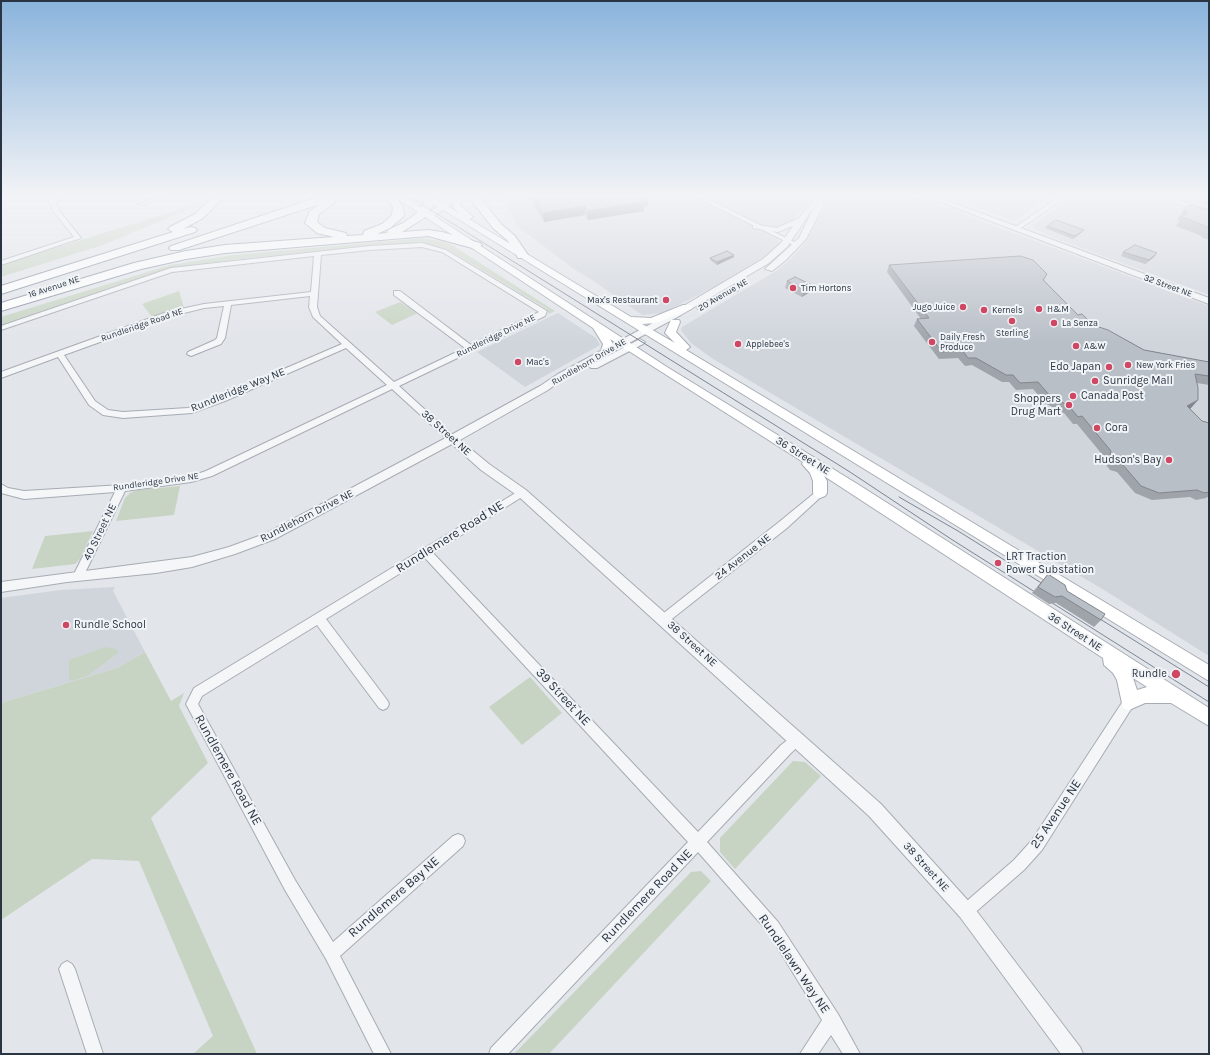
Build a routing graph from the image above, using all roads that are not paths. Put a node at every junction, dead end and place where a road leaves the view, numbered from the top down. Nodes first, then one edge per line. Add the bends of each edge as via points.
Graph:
1 (59, 244) edge
2 (129, 244) edge
3 (145, 244) edge
4 (187, 244) edge
5 (294, 244) edge
6 (470, 244) edge
7 (473, 244) edge
8 (504, 244) edge
9 (515, 244) edge
10 (784, 244) edge
11 (1057, 244) edge
12 (797, 245) edge
13 (476, 246) junction
14 (318, 254) junction
15 (522, 255) junction
16 (1, 263) edge
17 (3, 290) edge
18 (397, 293) dead end
19 (313, 294) junction
20 (1209, 301) edge
21 (228, 304) junction
22 (1, 306) edge
23 (687, 307) junction
24 (629, 320) junction
25 (675, 322) junction
26 (596, 325) junction
27 (1, 328) edge
28 (649, 332) junction
29 (632, 342) junction
30 (346, 345) junction
31 (471, 348) junction
32 (606, 351) junction
33 (60, 354) junction
34 (191, 354) dead end
35 (702, 364) junction
36 (1, 375) edge
37 (393, 386) junction
38 (544, 388) junction
39 (452, 439) junction
40 (791, 449) junction
41 (1, 487) edge
42 (122, 488) junction
43 (854, 488) junction
44 (522, 493) junction
45 (820, 493) junction
46 (427, 553) junction
47 (78, 576) junction
48 (1, 587) edge
49 (319, 619) junction
50 (664, 619) junction
51 (1081, 636) junction
52 (1209, 674) edge
53 (1175, 696) junction
54 (1129, 702) junction
55 (383, 704) dead end
56 (1209, 718) edge
57 (798, 739) junction
58 (458, 841) dead end
59 (699, 843) junction
60 (966, 911) junction
61 (330, 954) junction
62 (68, 969) dead end
63 (832, 1020) junction
64 (95, 1054) edge
65 (383, 1054) edge
66 (497, 1054) edge
67 (808, 1054) edge
68 (852, 1054) edge
69 (1073, 1054) edge

1 - 16 street
2 - 17 highway via 23,280
3 - 17 highway, 16 Avenue NE
4 - 22 highway, 16 Avenue NE
5 - 22 highway via 186,255 121,270
6 - 13 highway
7 - 13 main road, 36 Street NE
8 - 15 main road
9 - 15 highway
10 - 23 street, 20 Avenue NE via 766,261
11 - 20 street, 32 Street NE
12 - 25 street, 20 Avenue NE via 765,271
13 - 26 main road, 36 Street NE
14 - 19 street, 38 Street NE
14 - 27 street, Rundleridge Drive NE via 171,270
14 - 31 street, Rundleridge Drive NE via 370,248 434,247 543,311 542,314
15 - 24 main road
18 - 31 street
19 - 21 street, Rundleridge Road NE
19 - 30 street, 38 Street NE via 312,307 317,316
21 - 33 street, Rundleridge Road NE via 204,306 170,314
21 - 34 street via 221,338 218,342
23 - 24 main road via 652,321
23 - 28 street, 20 Avenue NE
24 - 28 main road
25 - 28 street, 20 Avenue NE
25 - 35 main road via 670,333
26 - 29 main road, 36 Street NE
26 - 32 main road via 608,344
28 - 29 street, 20 Avenue NE
28 - 35 main road
29 - 32 street, Rundlehorn Drive NE
29 - 38 street, Rundlehorn Drive NE via 565,382
29 - 40 main road, 36 Street NE
30 - 33 street, Rundleridge Way NE via 189,411 123,416 106,414 92,404
30 - 37 street, 38 Street NE
31 - 37 street, Rundleridge Drive NE
32 - 38 street, Rundlehorn Drive NE
33 - 36 street, Rundleridge Road NE
35 - 52 main road
37 - 39 street, 38 Street NE
37 - 42 street, Rundleridge Drive NE via 210,474
38 - 39 street, Rundlehorn Drive NE
39 - 44 street, 38 Street NE via 485,468
39 - 47 street, Rundlehorn Drive NE via 272,536 192,562
40 - 43 main road, 36 Street NE
40 - 45 main road via 816,472 820,481
41 - 42 street, Rundleridge Drive NE via 5,491 24,495
42 - 47 street, 40 Street NE
43 - 45 main road via 837,487
43 - 51 main road, 36 Street NE
44 - 46 street, Rundlemere Road NE
44 - 50 street, 38 Street NE
45 - 50 street, 24 Avenue NE
46 - 49 street, Rundlemere Road NE
46 - 59 street, 39 Street NE
47 - 48 street, Rundlehorn Drive NE
49 - 55 street
49 - 61 street, Rundlemere Road NE via 198,692 192,704
50 - 57 street, 38 Street NE
51 - 53 main road, 36 Street NE
51 - 54 main road via 1119,668 1127,684
53 - 54 main road via 1144,695
53 - 56 main road, 36 Street NE
54 - 60 street, 25 Avenue NE via 1038,845
57 - 59 street, Rundlemere Road NE
57 - 60 street, 38 Street NE via 875,810
58 - 61 street, Rundlemere Bay NE
59 - 63 street, Rundlelawn Way NE via 773,927
59 - 66 street, Rundlemere Road NE
60 - 69 street, 38 Street NE
61 - 65 street, Rundlemere Road NE
62 - 64 street
63 - 67 street
63 - 68 street, Rundlelawn Way NE

